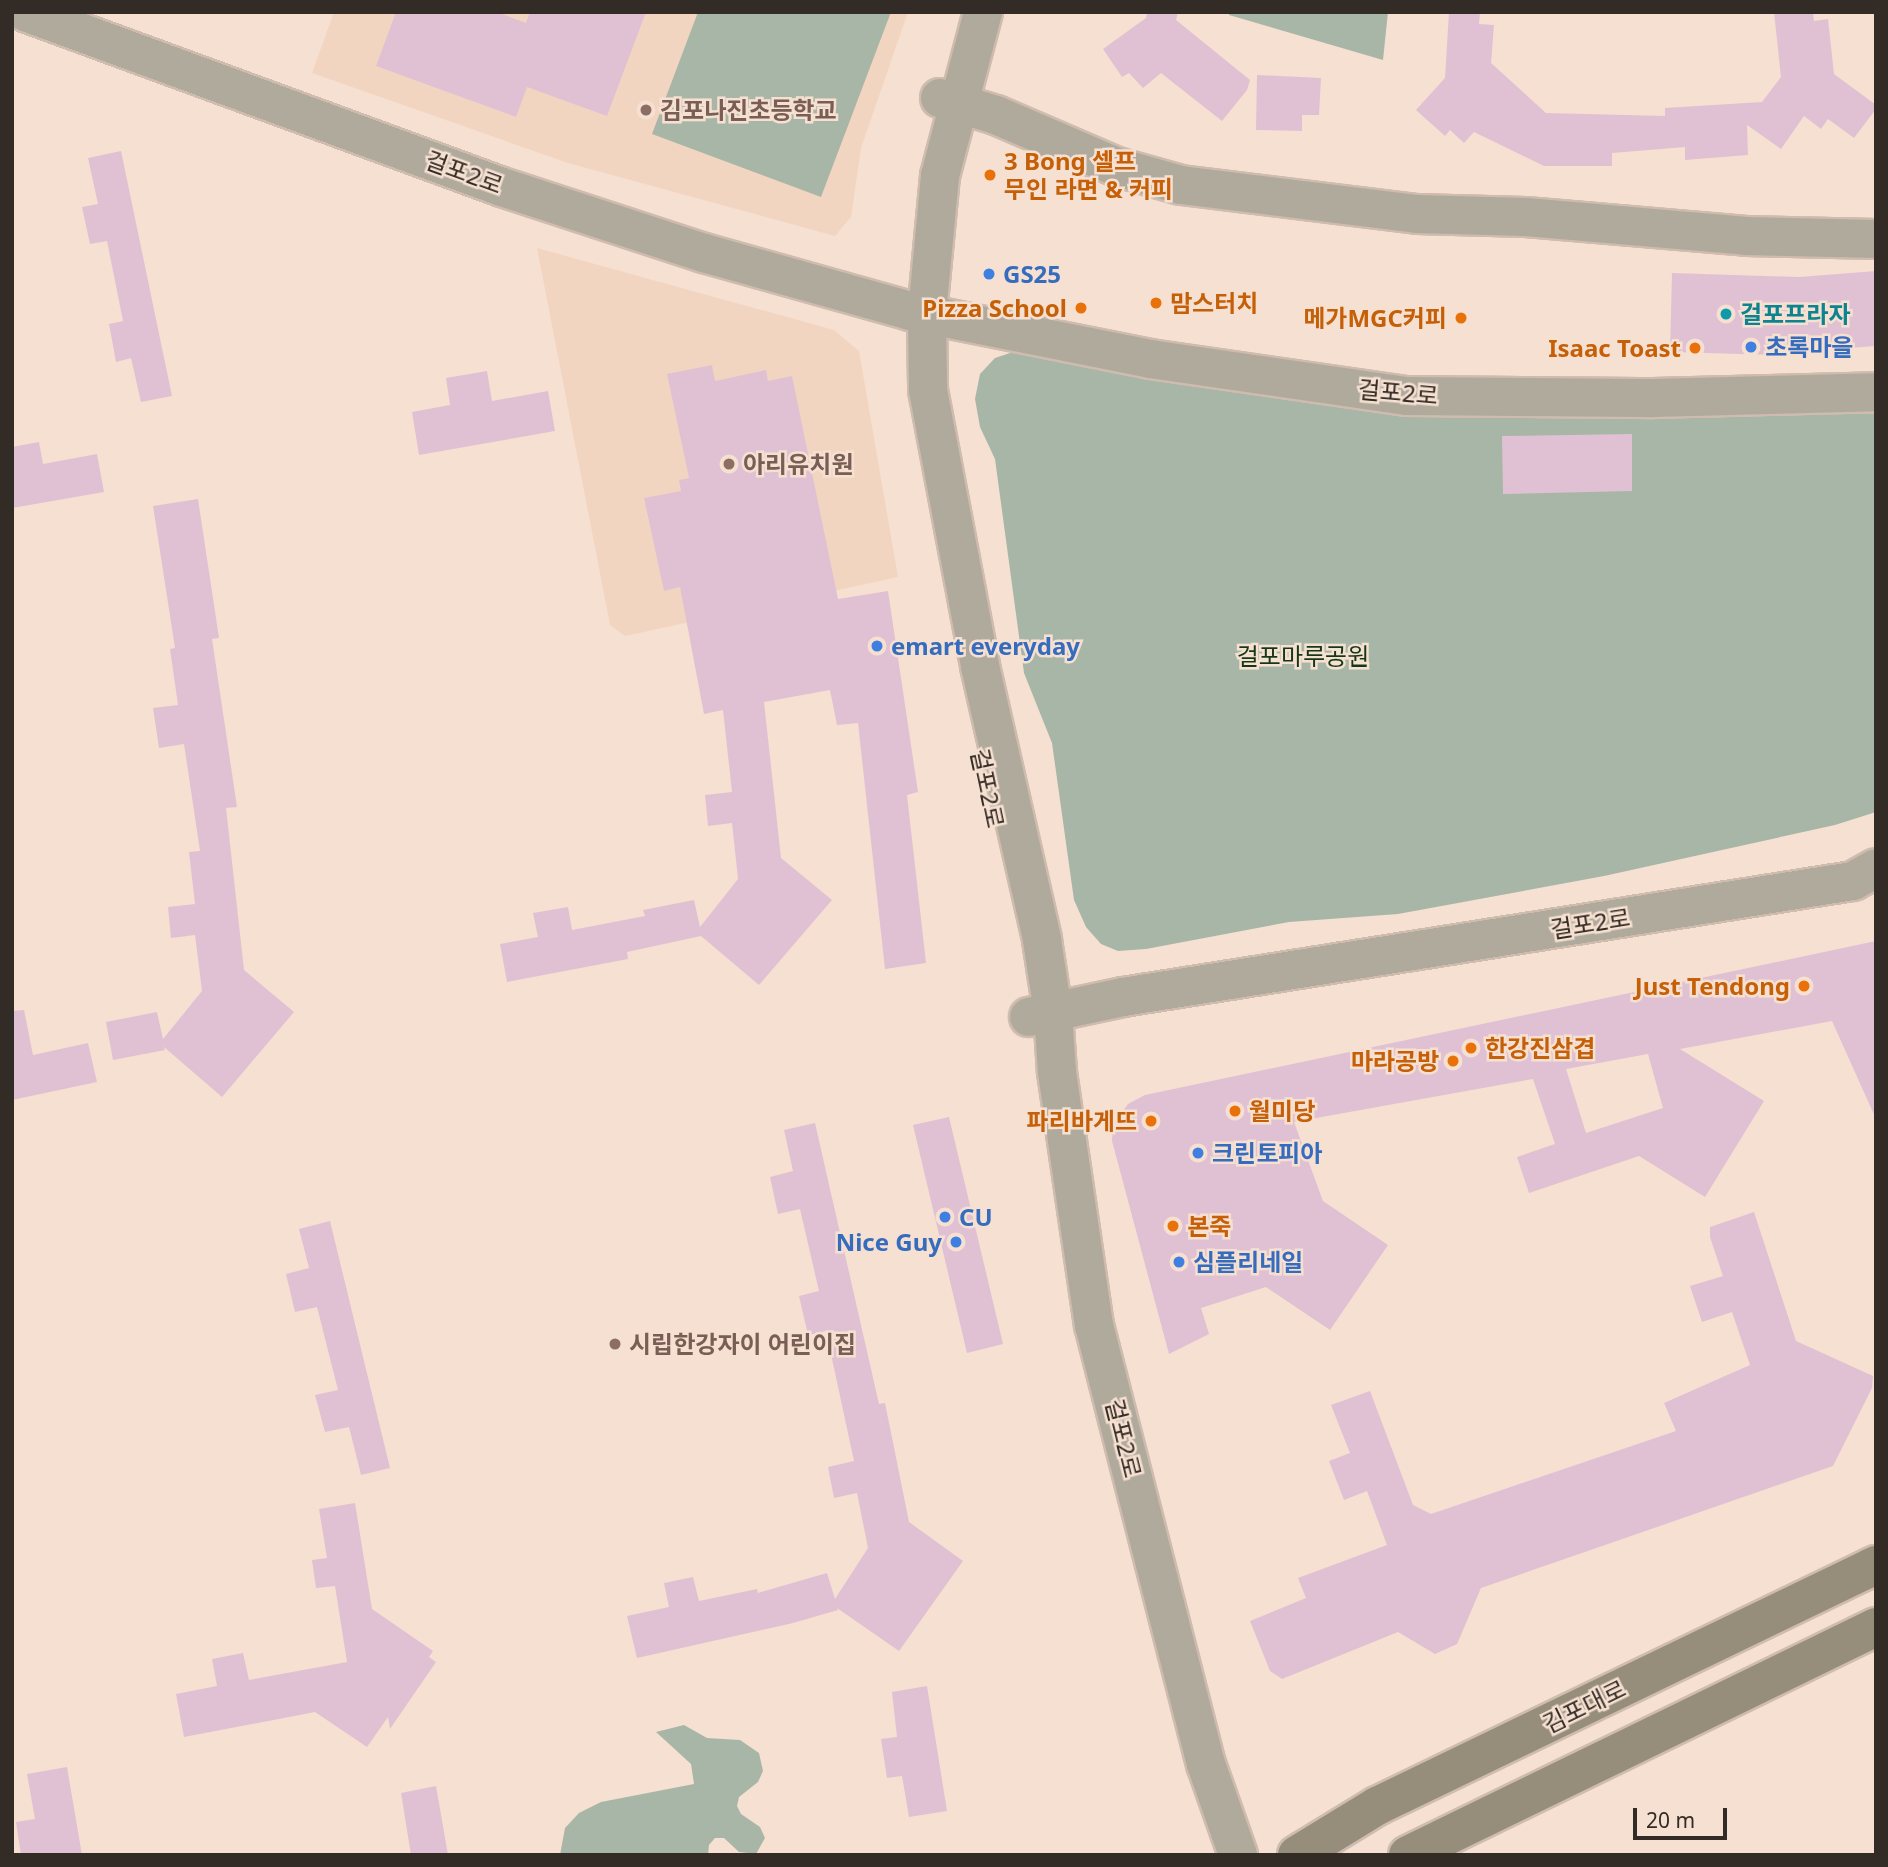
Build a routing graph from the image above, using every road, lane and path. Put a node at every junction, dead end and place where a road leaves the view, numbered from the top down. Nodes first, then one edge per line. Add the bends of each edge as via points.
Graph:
1 (25, 12) edge
2 (962, 12) edge
3 (983, 12) edge
4 (949, 99) junction
5 (1876, 239) edge
6 (919, 312) junction
7 (1876, 392) edge
8 (1876, 868) edge
9 (1040, 1015) junction
10 (1876, 1565) edge
11 (1876, 1627) edge
12 (1222, 1855) edge
13 (1238, 1855) edge
14 (1297, 1855) edge
15 (1408, 1855) edge

1 - 6 street, 걸포2로 via 502,187 704,253
2 - 4 street
3 - 4 street
4 - 5 street via 1117,167 1181,185 1417,214 1526,217 1746,236
4 - 6 street, 걸포2로
6 - 7 street, 걸포2로 via 1150,359 1406,396 1653,398
6 - 9 street, 걸포2로 via 928,390 980,667 1042,940
8 - 9 street, 걸포2로 via 1853,881 1123,997
9 - 12 street, 걸포2로 via 1076,1321 1180,1735
9 - 13 street, 걸포2로 via 1057,1072 1094,1325 1206,1764
10 - 14 main road, 김포대로 via 1377,1806
11 - 15 main road

